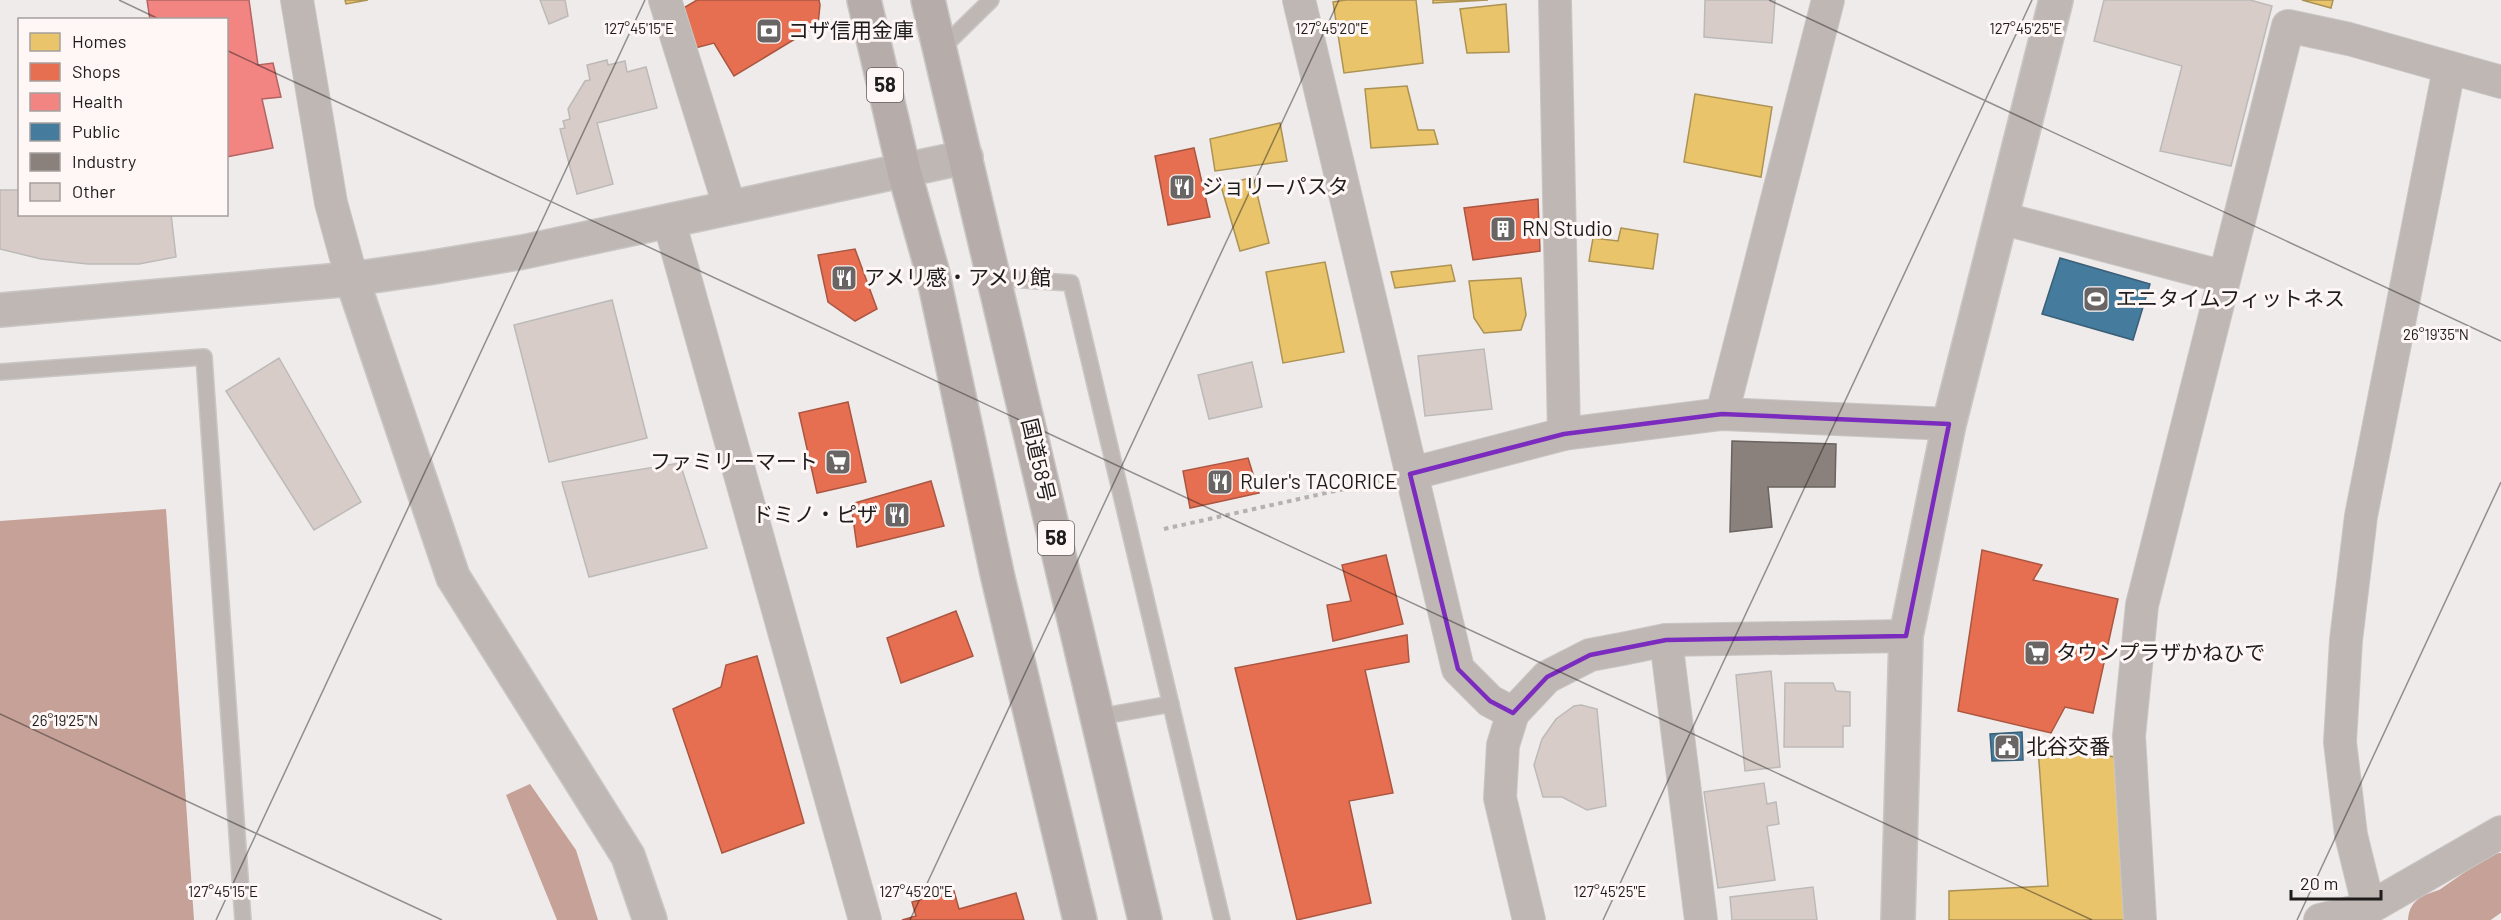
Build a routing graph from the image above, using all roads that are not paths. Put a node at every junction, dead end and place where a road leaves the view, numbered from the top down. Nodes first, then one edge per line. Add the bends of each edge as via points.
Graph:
1 (297, 0) edge
2 (665, 0) edge
3 (864, 0) edge
4 (928, 0) edge
5 (991, 0) edge
6 (1299, 0) edge
7 (1555, 0) edge
8 (1828, 0) edge
9 (2056, 0) edge
10 (939, 51) junction
11 (2449, 69) junction
12 (2501, 82) edge
13 (966, 157) junction
14 (904, 171) junction
15 (730, 208) junction
16 (2001, 218) junction
17 (669, 221) junction
18 (2224, 277) junction
19 (995, 278) junction
20 (352, 279) junction
21 (0, 309) edge
22 (0, 372) edge
23 (1722, 414) junction
24 (1949, 424) junction
25 (1564, 434) junction
26 (1410, 474) junction
27 (1906, 636) junction
28 (1666, 640) junction
29 (1171, 704) junction
30 (1513, 713) junction
31 (1098, 717) junction
32 (2501, 832) edge
33 (2369, 908) junction
34 (243, 920) edge
35 (650, 920) edge
36 (865, 920) edge
37 (1080, 920) edge
38 (1145, 920) edge
39 (1222, 920) edge
40 (1528, 920) edge
41 (1701, 920) edge
42 (1898, 920) edge
43 (2140, 920) edge
44 (2320, 920) edge

1 - 20 street via 331,203
2 - 15 street
3 - 14 highway, 58
4 - 10 highway, 国道58号 / 58
5 - 10 lane
6 - 26 street
7 - 25 street
8 - 23 street
9 - 16 street
10 - 13 highway, 国道58号 / 58
11 - 12 street
11 - 18 street via 2349,39 2288,26
11 - 33 street via 2361,516 2346,640 2340,742 2351,835
13 - 14 street
13 - 19 highway, 国道58号 / 58
14 - 15 street
14 - 37 highway, 58 via 932,270 995,566
15 - 17 street
16 - 18 street
16 - 24 street
17 - 20 street via 523,252
17 - 36 street
18 - 43 street via 2142,605 2129,736
19 - 29 lane via 1071,283
19 - 31 highway, 国道58号 / 58
20 - 21 street
20 - 35 street via 453,577 628,856
22 - 34 lane via 204,357
23 - 24 street
23 - 25 street
24 - 27 street
25 - 26 street
26 - 30 street via 1458,669 1490,701
27 - 28 street
27 - 42 street
28 - 30 street via 1590,655 1547,677
28 - 41 street
29 - 31 lane
29 - 39 lane
30 - 40 street via 1503,745 1500,798
31 - 38 highway, 国道58号 / 58
32 - 33 street
33 - 44 street

